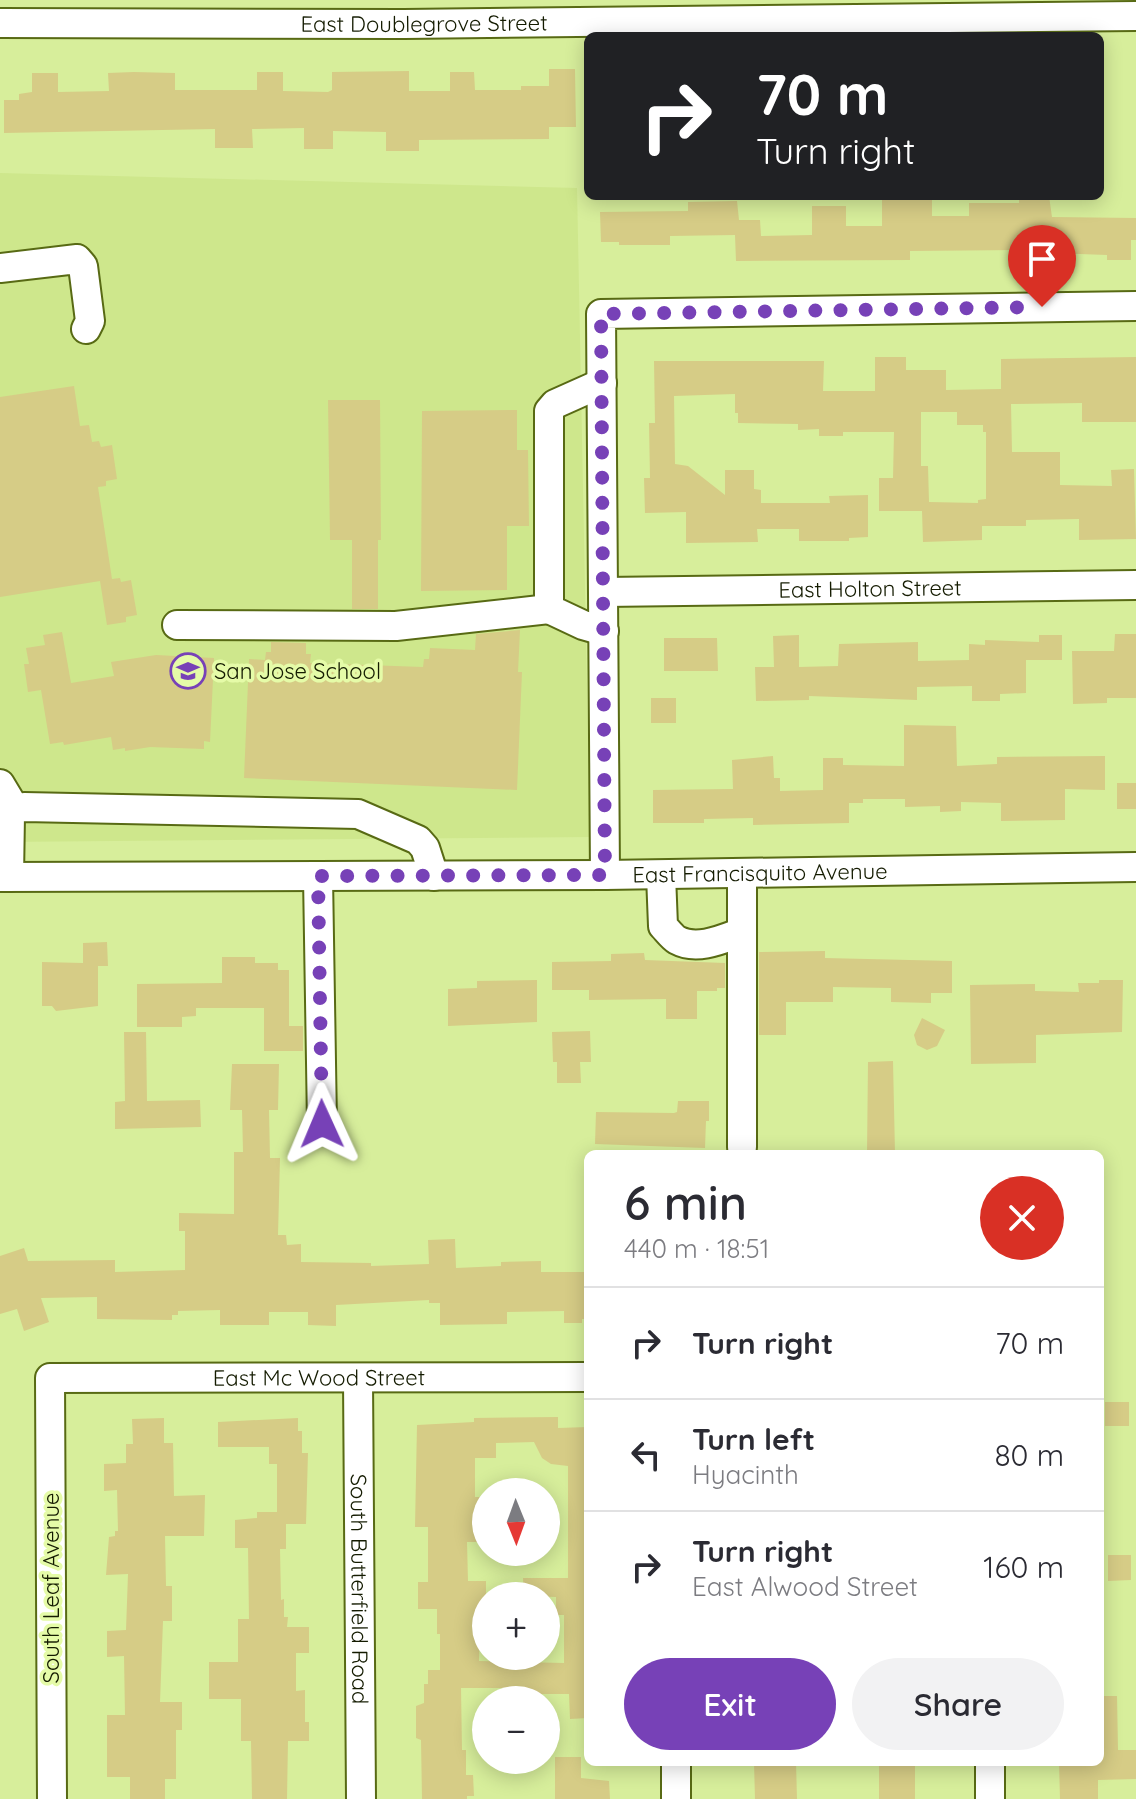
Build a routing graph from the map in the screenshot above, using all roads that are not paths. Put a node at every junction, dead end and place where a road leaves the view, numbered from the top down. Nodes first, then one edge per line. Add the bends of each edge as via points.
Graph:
1 (133, 11) edge
2 (404, 12) edge
3 (1136, 16) edge
4 (0, 23) edge
5 (0, 268) edge
6 (1136, 306) edge
7 (86, 329) dead end
8 (602, 383) junction
9 (1136, 585) edge
10 (604, 592) junction
11 (549, 609) junction
12 (177, 625) dead end
13 (604, 631) junction
14 (0, 784) edge
15 (15, 809) junction
16 (1136, 867) edge
17 (742, 873) junction
18 (605, 875) junction
19 (661, 875) junction
20 (318, 876) junction
21 (434, 876) junction
22 (4, 877) edge
23 (742, 932) junction
24 (322, 1124) dead end
25 (742, 1147) dead end
26 (584, 1377) edge
27 (50, 1378) joint
28 (358, 1379) junction
29 (676, 1766) edge
30 (990, 1766) edge
31 (52, 1799) edge
32 (361, 1799) edge
33 (676, 1799) edge
34 (990, 1799) edge

1 - 2 street, East Doublegrove Street
1 - 4 street, East Doublegrove Street
2 - 3 street, East Doublegrove Street
5 - 7 street via 80,261 90,321
6 - 8 street via 601,314
8 - 10 street
8 - 11 street via 549,411
9 - 10 street, East Holton Street
10 - 13 street
11 - 12 street via 396,626
11 - 13 street
13 - 18 street
14 - 15 street
15 - 21 street via 358,814 418,840
15 - 22 street
16 - 17 street, East Francisquito Avenue
17 - 19 street, East Francisquito Avenue
17 - 23 street
18 - 19 street, East Francisquito Avenue
18 - 21 street, East Francisquito Avenue
19 - 23 street via 663,926 678,940 697,944
20 - 21 street, East Francisquito Avenue
20 - 22 street, East Francisquito Avenue
20 - 24 street
23 - 25 street
26 - 28 street, East Mc Wood Street
27 - 28 street, East Mc Wood Street
27 - 31 street, South Leaf Avenue
28 - 32 street, South Butterfield Road
29 - 33 street
30 - 34 street

